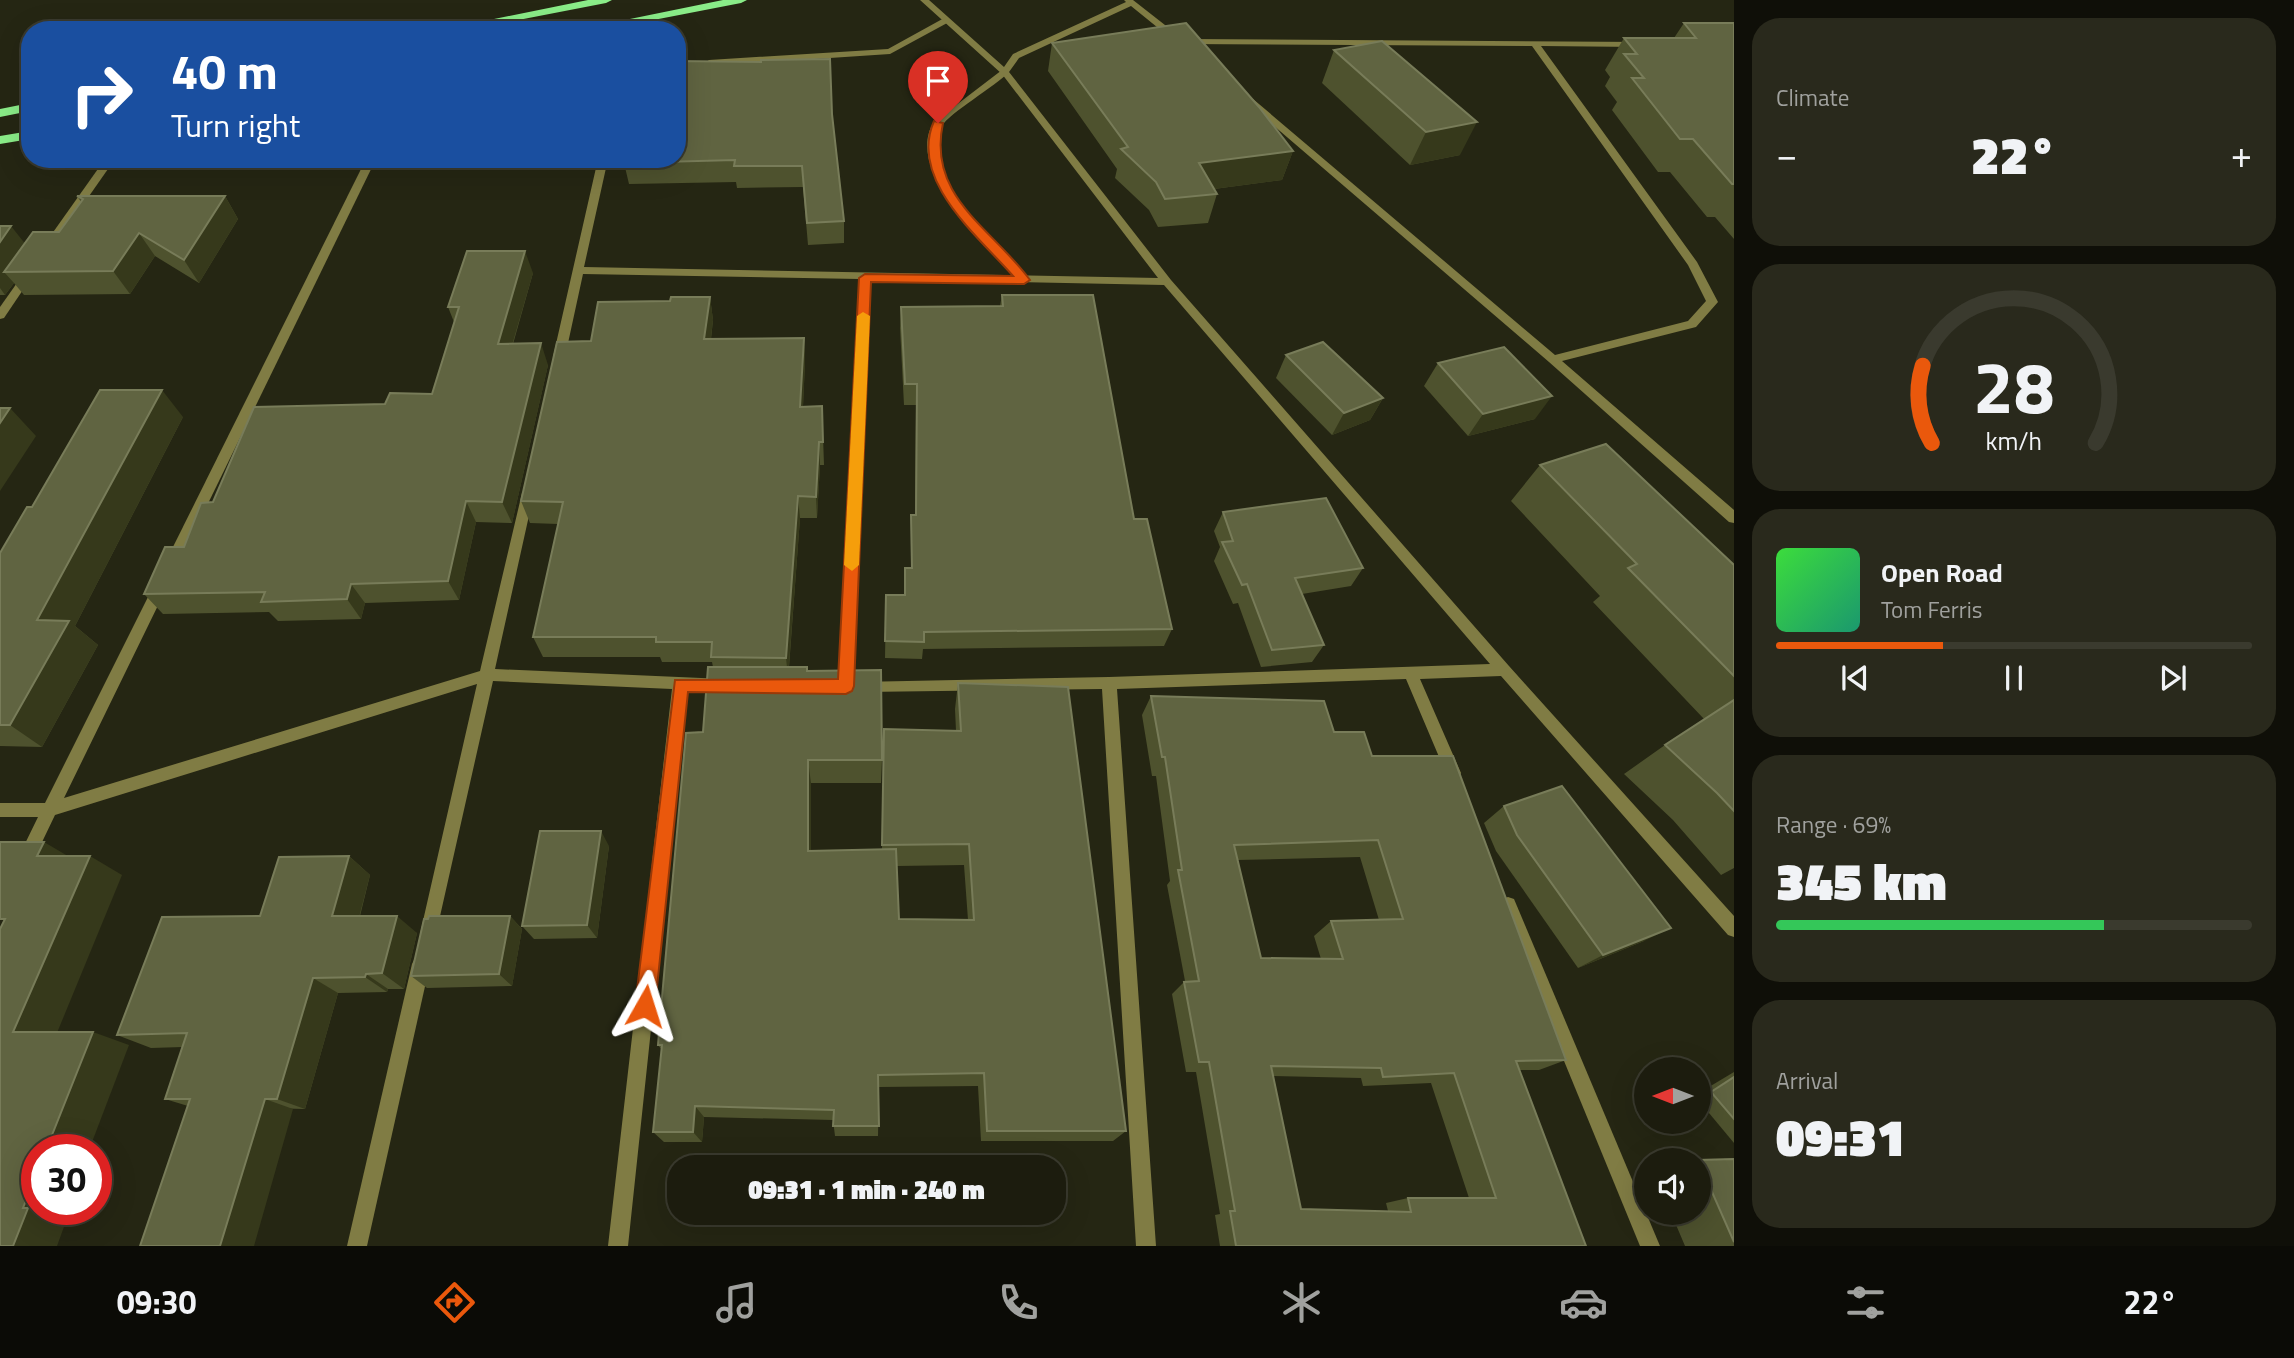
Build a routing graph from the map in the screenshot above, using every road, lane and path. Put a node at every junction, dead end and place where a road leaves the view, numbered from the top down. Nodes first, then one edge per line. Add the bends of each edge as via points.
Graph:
1 (606, 0) edge
2 (741, 0) edge
3 (924, 0) edge
4 (1130, 1) edge
5 (946, 20) junction
6 (494, 21) edge
7 (651, 21) edge
8 (1181, 43) junction
9 (1534, 43) junction
10 (1654, 44) edge
11 (1192, 51) edge
12 (709, 63) edge
13 (1005, 72) junction
14 (1245, 97) edge
15 (21, 109) edge
16 (0, 113) edge
17 (21, 136) edge
18 (0, 140) edge
19 (104, 168) edge
20 (367, 168) edge
21 (601, 168) edge
22 (39, 259) edge
23 (31, 270) edge
24 (579, 270) junction
25 (865, 278) junction
26 (1024, 280) junction
27 (1167, 282) junction
28 (0, 315) edge
29 (1553, 359) junction
30 (555, 375) edge
31 (531, 481) edge
32 (1734, 518) edge
33 (1504, 670) junction
34 (1411, 674) junction
35 (487, 675) junction
36 (1109, 683) junction
37 (680, 685) junction
38 (736, 685) edge
39 (1459, 788) edge
40 (0, 810) edge
41 (49, 810) junction
42 (18, 872) edge
43 (1502, 890) edge
44 (1734, 929) edge
45 (357, 1246) edge
46 (618, 1246) edge
47 (1146, 1246) edge
48 (1650, 1246) edge

1 - 6 highway
2 - 7 highway
3 - 5 street
4 - 8 street
4 - 13 street via 1016,56
5 - 12 street via 891,51
5 - 13 street
8 - 9 street
8 - 11 street
9 - 10 street
9 - 29 street via 1693,264 1712,302 1692,324
13 - 26 street via 938,123 933,145 937,171 948,195
13 - 27 street
14 - 29 street
15 - 16 highway
17 - 18 highway
19 - 22 street
20 - 41 street
21 - 24 street
23 - 28 street
24 - 25 street
24 - 30 street
25 - 26 street
25 - 36 street via 839,686
26 - 27 street
27 - 33 street
29 - 32 street
31 - 35 street
33 - 34 street
33 - 44 street
34 - 36 street
34 - 39 street
35 - 37 street
35 - 41 street
35 - 45 street
36 - 47 street
37 - 38 street
37 - 46 street
40 - 41 street
41 - 42 street
43 - 48 street

